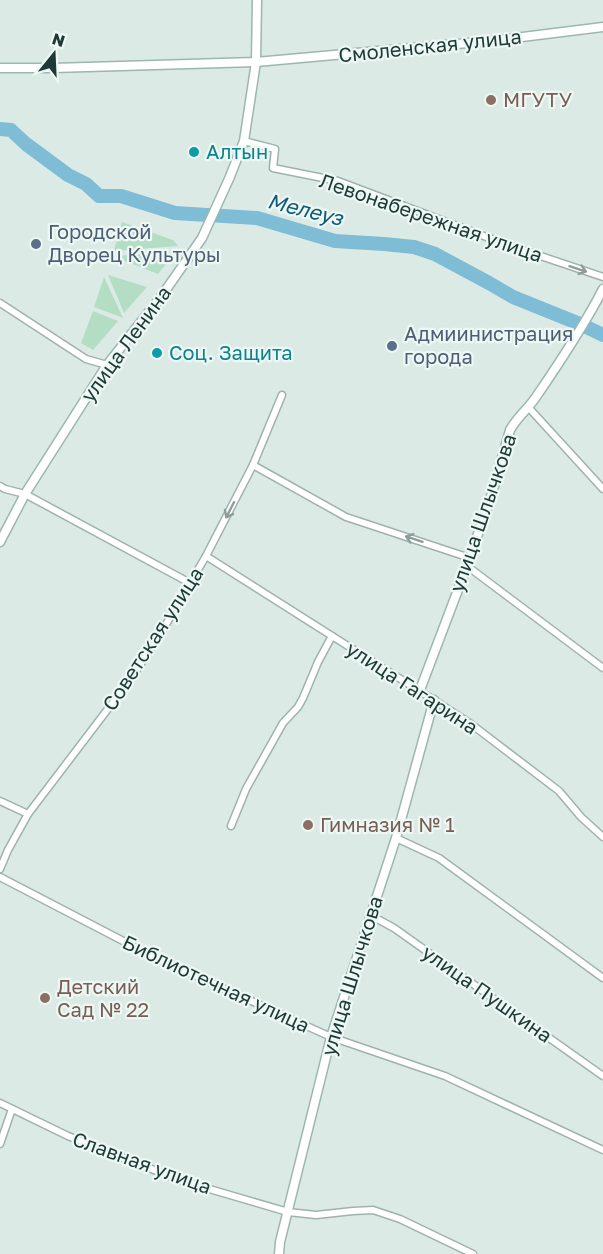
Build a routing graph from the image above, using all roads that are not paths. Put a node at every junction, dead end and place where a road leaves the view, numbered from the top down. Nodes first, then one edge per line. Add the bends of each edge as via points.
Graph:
1 (257, 0) edge
2 (603, 27) edge
3 (256, 62) junction
4 (0, 68) edge
5 (244, 141) junction
6 (603, 277) edge
7 (603, 288) edge
8 (0, 303) edge
9 (107, 365) junction
10 (282, 395) dead end
11 (529, 408) junction
12 (253, 465) junction
13 (0, 486) edge
14 (603, 489) edge
15 (25, 494) junction
16 (0, 542) edge
17 (206, 556) junction
18 (468, 562) junction
19 (190, 583) junction
20 (332, 636) junction
21 (603, 668) edge
22 (420, 690) junction
23 (435, 699) junction
24 (0, 801) edge
25 (28, 814) junction
26 (231, 826) dead end
27 (603, 837) edge
28 (396, 838) junction
29 (0, 869) edge
30 (0, 877) edge
31 (370, 915) junction
32 (603, 978) edge
33 (331, 1037) junction
34 (603, 1076) edge
35 (0, 1103) edge
36 (12, 1109) junction
37 (0, 1144) edge
38 (603, 1150) edge
39 (288, 1212) junction
40 (279, 1254) edge
41 (473, 1254) edge

1 - 3 main road, улица Ленина
2 - 3 main road, Смоленская улица
3 - 4 main road, Смоленская улица
3 - 5 main road, улица Ленина
5 -> 6 street, Левонабережная улица via 275,149 273,168 338,181
5 - 9 main road, улица Ленина via 202,238
7 - 11 main road, улица Шлычкова
8 - 9 street via 86,359
9 - 15 main road, улица Ленина
10 - 12 street, Советская улица
11 - 14 street
11 - 18 main road, улица Шлычкова via 510,430
12 -> 17 street, Советская улица
18 -> 12 street via 346,517
13 - 15 street
15 - 16 main road, улица Ленина
15 - 19 street
17 - 19 street, Советская улица
17 - 20 street, улица Гагарина
18 - 21 street
18 - 22 main road, улица Шлычкова
19 - 25 street, Советская улица via 130,680
20 - 22 street, улица Гагарина
20 - 26 street via 298,707 283,723 246,789
22 - 23 street, улица Гагарина
23 - 27 street, улица Гагарина via 560,791 581,818
23 - 28 main road, улица Шлычкова
24 - 25 street
25 - 29 street, Советская улица
28 - 31 main road, улица Шлычкова
28 - 32 street via 439,858
30 - 33 street, Библиотечная улица via 152,956
31 - 33 main road, улица Шлычкова
31 - 34 street, улица Пушкина
33 - 38 street, Библиотечная улица via 445,1076
33 - 39 main road, улица Шлычкова
35 - 36 street, Славная улица
36 - 37 street
36 - 39 street, Славная улица via 68,1136 182,1181
39 - 40 main road, улица Шлычкова
39 - 41 street, Славная улица via 316,1215 373,1210

